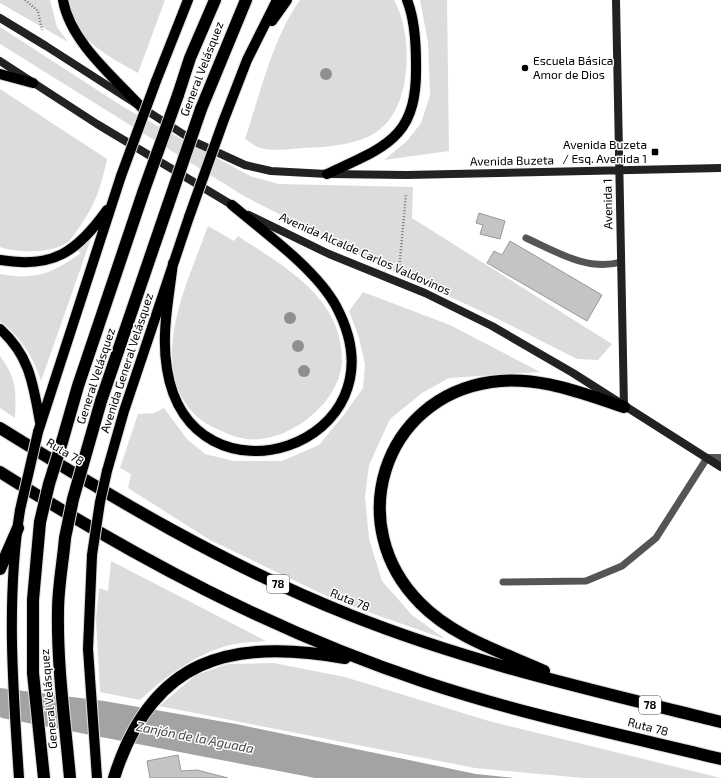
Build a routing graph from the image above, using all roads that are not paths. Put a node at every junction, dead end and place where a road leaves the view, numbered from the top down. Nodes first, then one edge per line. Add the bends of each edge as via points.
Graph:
1 (63, 0) edge
2 (215, 0) edge
3 (246, 0) edge
4 (277, 0) edge
5 (288, 0) edge
6 (406, 0) edge
7 (616, 0) edge
8 (186, 3) edge
9 (0, 18) edge
10 (247, 60) junction
11 (0, 61) edge
12 (0, 74) edge
13 (33, 83) junction
14 (143, 109) junction
15 (721, 168) edge
16 (619, 171) junction
17 (328, 174) junction
18 (113, 202) junction
19 (232, 205) junction
20 (526, 238) dead end
21 (0, 260) edge
22 (621, 262) junction
23 (173, 263) junction
24 (0, 329) edge
25 (624, 407) junction
26 (0, 428) edge
27 (40, 428) junction
28 (707, 458) junction
29 (721, 458) edge
30 (721, 467) edge
31 (0, 472) edge
32 (18, 528) junction
33 (0, 568) edge
34 (503, 582) dead end
35 (365, 661) junction
36 (580, 687) junction
37 (721, 722) edge
38 (721, 759) edge
39 (19, 778) edge
40 (44, 778) edge
41 (70, 778) edge
42 (97, 778) edge
43 (114, 778) edge

1 - 14 main road via 79,38
2 - 40 highway, General Velásquez, bridge via 190,58 78,386 40,522 33,600 33,672
3 - 41 highway, General Velásquez, bridge via 201,109 101,401 72,499 65,538 58,609 59,679
4 - 10 main road, Avenida General Velásquez
5 - 10 main road
6 - 17 main road via 411,11 416,41 416,91 411,112 399,131 384,146
7 - 16 main road, Avenida 1
8 - 18 main road, bridge
9 - 14 main road
10 - 23 main road, Avenida General Velásquez, bridge
11 - 13 main road, Avenida Alcalde Carlos Valdovinos
12 - 13 main road
13 - 19 main road, Avenida Alcalde Carlos Valdovinos
14 - 17 main road via 197,143 245,165 285,172
15 - 16 main road, Avenida Buzeta
16 - 17 main road, Avenida Buzeta
16 - 22 main road, Avenida 1
18 - 21 main road via 83,239 56,258 29,263
18 - 27 main road
19 - 23 main road via 312,275 335,305 343,321 351,353 350,368 342,398 325,425 312,435 283,448 253,452 225,445 196,427 183,413 176,400 167,368 166,325
19 - 25 main road, Avenida Alcalde Carlos Valdovinos via 297,240 438,299 499,330 573,373
20 - 22 lane via 573,259 608,266
22 - 25 main road, Avenida 1
23 - 42 main road, Avenida General Velásquez, bridge via 107,471 92,555 88,620
24 - 27 main road via 16,344 29,370
25 - 28 main road, Avenida Alcalde Carlos Valdovinos
25 - 36 highway via 563,386 536,382 511,380 472,386 436,402 408,426 390,456 381,485 383,543 399,576 420,603 452,628 472,639
26 - 36 highway, Ruta 78 / 78 via 157,523 246,570 303,596 443,649
27 - 32 main road, bridge
28 - 29 street
28 - 30 main road, Avenida Alcalde Carlos Valdovinos
28 - 34 lane via 656,538 622,566 586,581
31 - 35 highway, Ruta 78 via 96,532 184,580 243,609
32 - 33 highway
32 - 39 main road via 12,590
35 - 38 highway, Ruta 78 via 465,695
35 - 43 highway via 316,654 262,651 231,655 206,663 161,692 149,705 124,750
36 - 37 highway, Ruta 78 / 78

